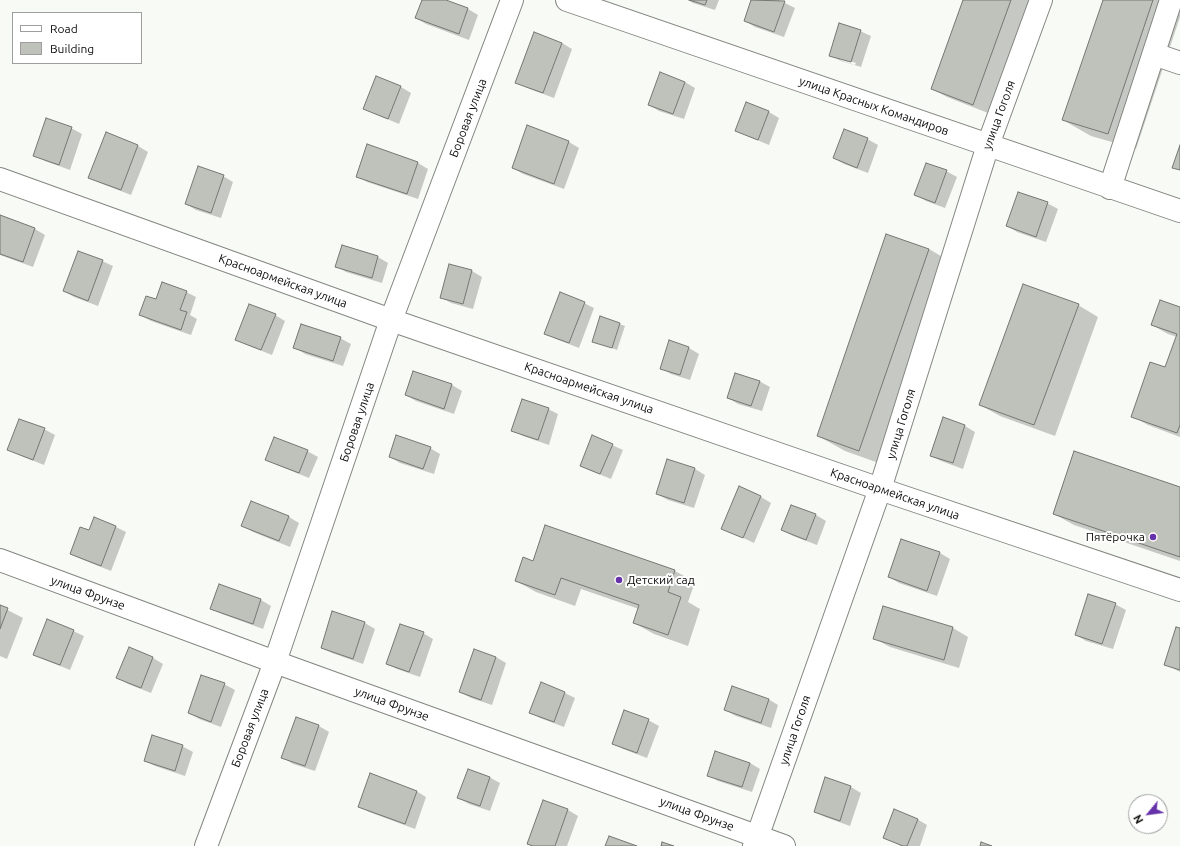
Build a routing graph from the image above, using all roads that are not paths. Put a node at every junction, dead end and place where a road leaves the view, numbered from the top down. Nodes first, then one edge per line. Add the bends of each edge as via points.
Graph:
1 (512, 0) edge
2 (567, 0) edge
3 (1041, 0) edge
4 (1171, 0) edge
5 (1154, 54) junction
6 (1180, 63) edge
7 (988, 145) junction
8 (0, 180) edge
9 (1110, 188) junction
10 (1180, 211) edge
11 (391, 320) junction
12 (880, 489) junction
13 (0, 560) edge
14 (1180, 590) edge
15 (275, 662) junction
16 (756, 841) edge
17 (206, 846) edge
18 (784, 846) edge

1 - 11 street, Боровая улица
2 - 7 street, улица Красных Командиров
3 - 7 street, улица Гоголя
4 - 5 street
5 - 6 street
5 - 9 street
7 - 9 street, улица Красных Командиров
7 - 12 street, улица Гоголя
8 - 11 street, Красноармейская улица
9 - 10 street, улица Красных Командиров
11 - 12 street, Красноармейская улица
11 - 15 street, Боровая улица
12 - 14 street, Красноармейская улица
12 - 16 street, улица Гоголя
13 - 15 street, улица Фрунзе
15 - 16 street, улица Фрунзе
15 - 17 street, Боровая улица
16 - 18 street, улица Фрунзе

